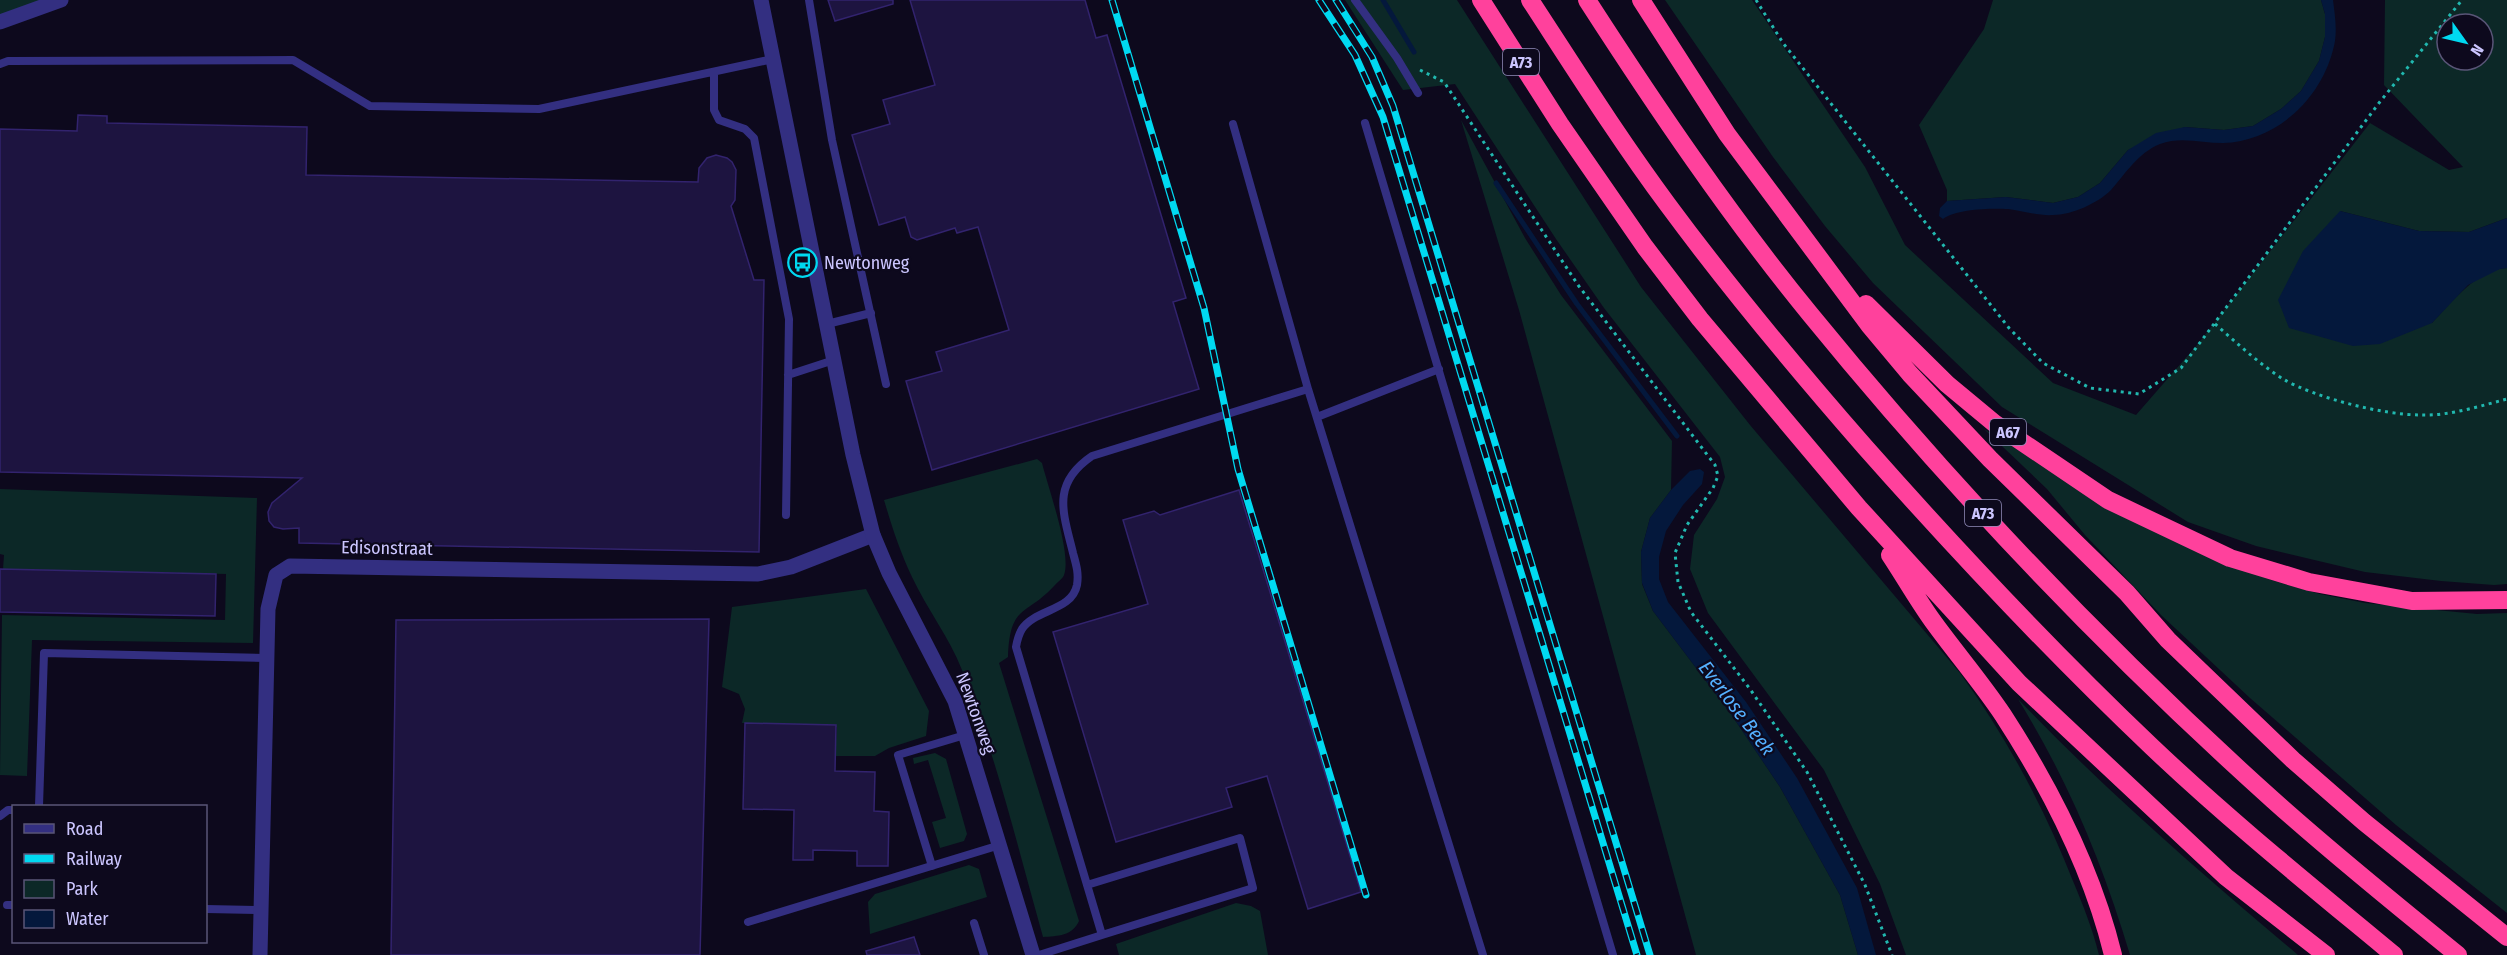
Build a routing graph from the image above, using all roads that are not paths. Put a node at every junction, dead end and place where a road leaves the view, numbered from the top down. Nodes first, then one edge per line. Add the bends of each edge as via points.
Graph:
1 (61, 0) edge
2 (761, 0) edge
3 (809, 0) edge
4 (1355, 0) edge
5 (1481, 0) edge
6 (1530, 0) edge
7 (1587, 0) edge
8 (1641, 0) edge
9 (0, 22) edge
10 (773, 59) junction
11 (0, 64) edge
12 (714, 72) junction
13 (1418, 93) dead end
14 (1365, 123) dead end
15 (1233, 124) dead end
16 (1820, 258) junction
17 (870, 313) junction
18 (827, 324) junction
19 (834, 360) junction
20 (1438, 369) junction
21 (788, 375) junction
22 (886, 384) dead end
23 (1308, 390) junction
24 (1317, 417) junction
25 (1859, 508) junction
26 (786, 515) dead end
27 (873, 535) junction
28 (2507, 600) edge
29 (267, 658) junction
30 (965, 735) junction
31 (39, 805) edge
32 (1000, 845) junction
33 (932, 866) junction
34 (1087, 885) junction
35 (207, 909) edge
36 (261, 910) junction
37 (748, 922) dead end
38 (974, 922) dead end
39 (1102, 935) junction
40 (2507, 937) edge
41 (260, 955) edge
42 (984, 955) edge
43 (1034, 955) edge
44 (1039, 955) edge
45 (1483, 955) edge
46 (1613, 955) edge
47 (2113, 955) edge
48 (2326, 955) edge
49 (2394, 955) edge
50 (2458, 955) edge

1 - 9 street
2 - 10 street, Newtonweg
3 - 17 lane via 832,140
4 - 13 lane
5 - 25 highway, A73 via 1645,247 1700,319
6 - 49 highway, A73 via 1668,204 1779,348 1912,500 2031,628 2153,748 2250,836
7 - 50 highway, A73 via 1744,228 1809,313 1941,468 2073,609 2179,713 2274,801
8 - 16 highway, A73 via 1727,134
10 - 12 lane
10 - 18 street, Newtonweg
11 - 12 lane via 292,60 370,106 539,109
12 - 21 lane via 714,110 719,120 745,129 754,138 789,319
14 - 20 lane
15 - 23 lane
16 - 28 highway, A67 via 1947,384 1994,423 2108,500 2230,558 2309,582 2412,601
16 - 40 highway, A73 via 1910,374 1990,459 2127,593 2168,640 2293,760
17 - 18 lane
17 - 22 lane
18 - 19 street, Newtonweg
19 - 21 lane
19 - 27 street, Newtonweg
20 - 24 lane
20 - 46 lane
21 - 26 lane
23 - 24 lane
23 - 34 lane via 1092,456 1069,477 1062,494 1063,511 1078,573 1076,588 1069,600 1030,620 1021,630 1016,647
24 - 45 lane
25 - 47 highway, A73 via 1932,619 2002,713 2037,771 2067,827 2102,914
25 - 48 highway, A73 via 2019,683 2226,877
27 - 29 street, Edisonstraat via 791,567 758,574 290,566 276,575 268,609
27 - 30 street, Newtonweg via 955,701
29 - 31 lane via 44,653
29 - 36 street, Edisonstraat
30 - 32 street, Newtonweg
30 - 33 lane via 898,755
32 - 33 lane
32 - 43 street, Newtonweg
33 - 37 lane
34 - 39 lane
34 - 39 lane via 1240,838 1252,888
35 - 36 lane
36 - 41 street, Edisonstraat
38 - 42 lane
39 - 44 lane

